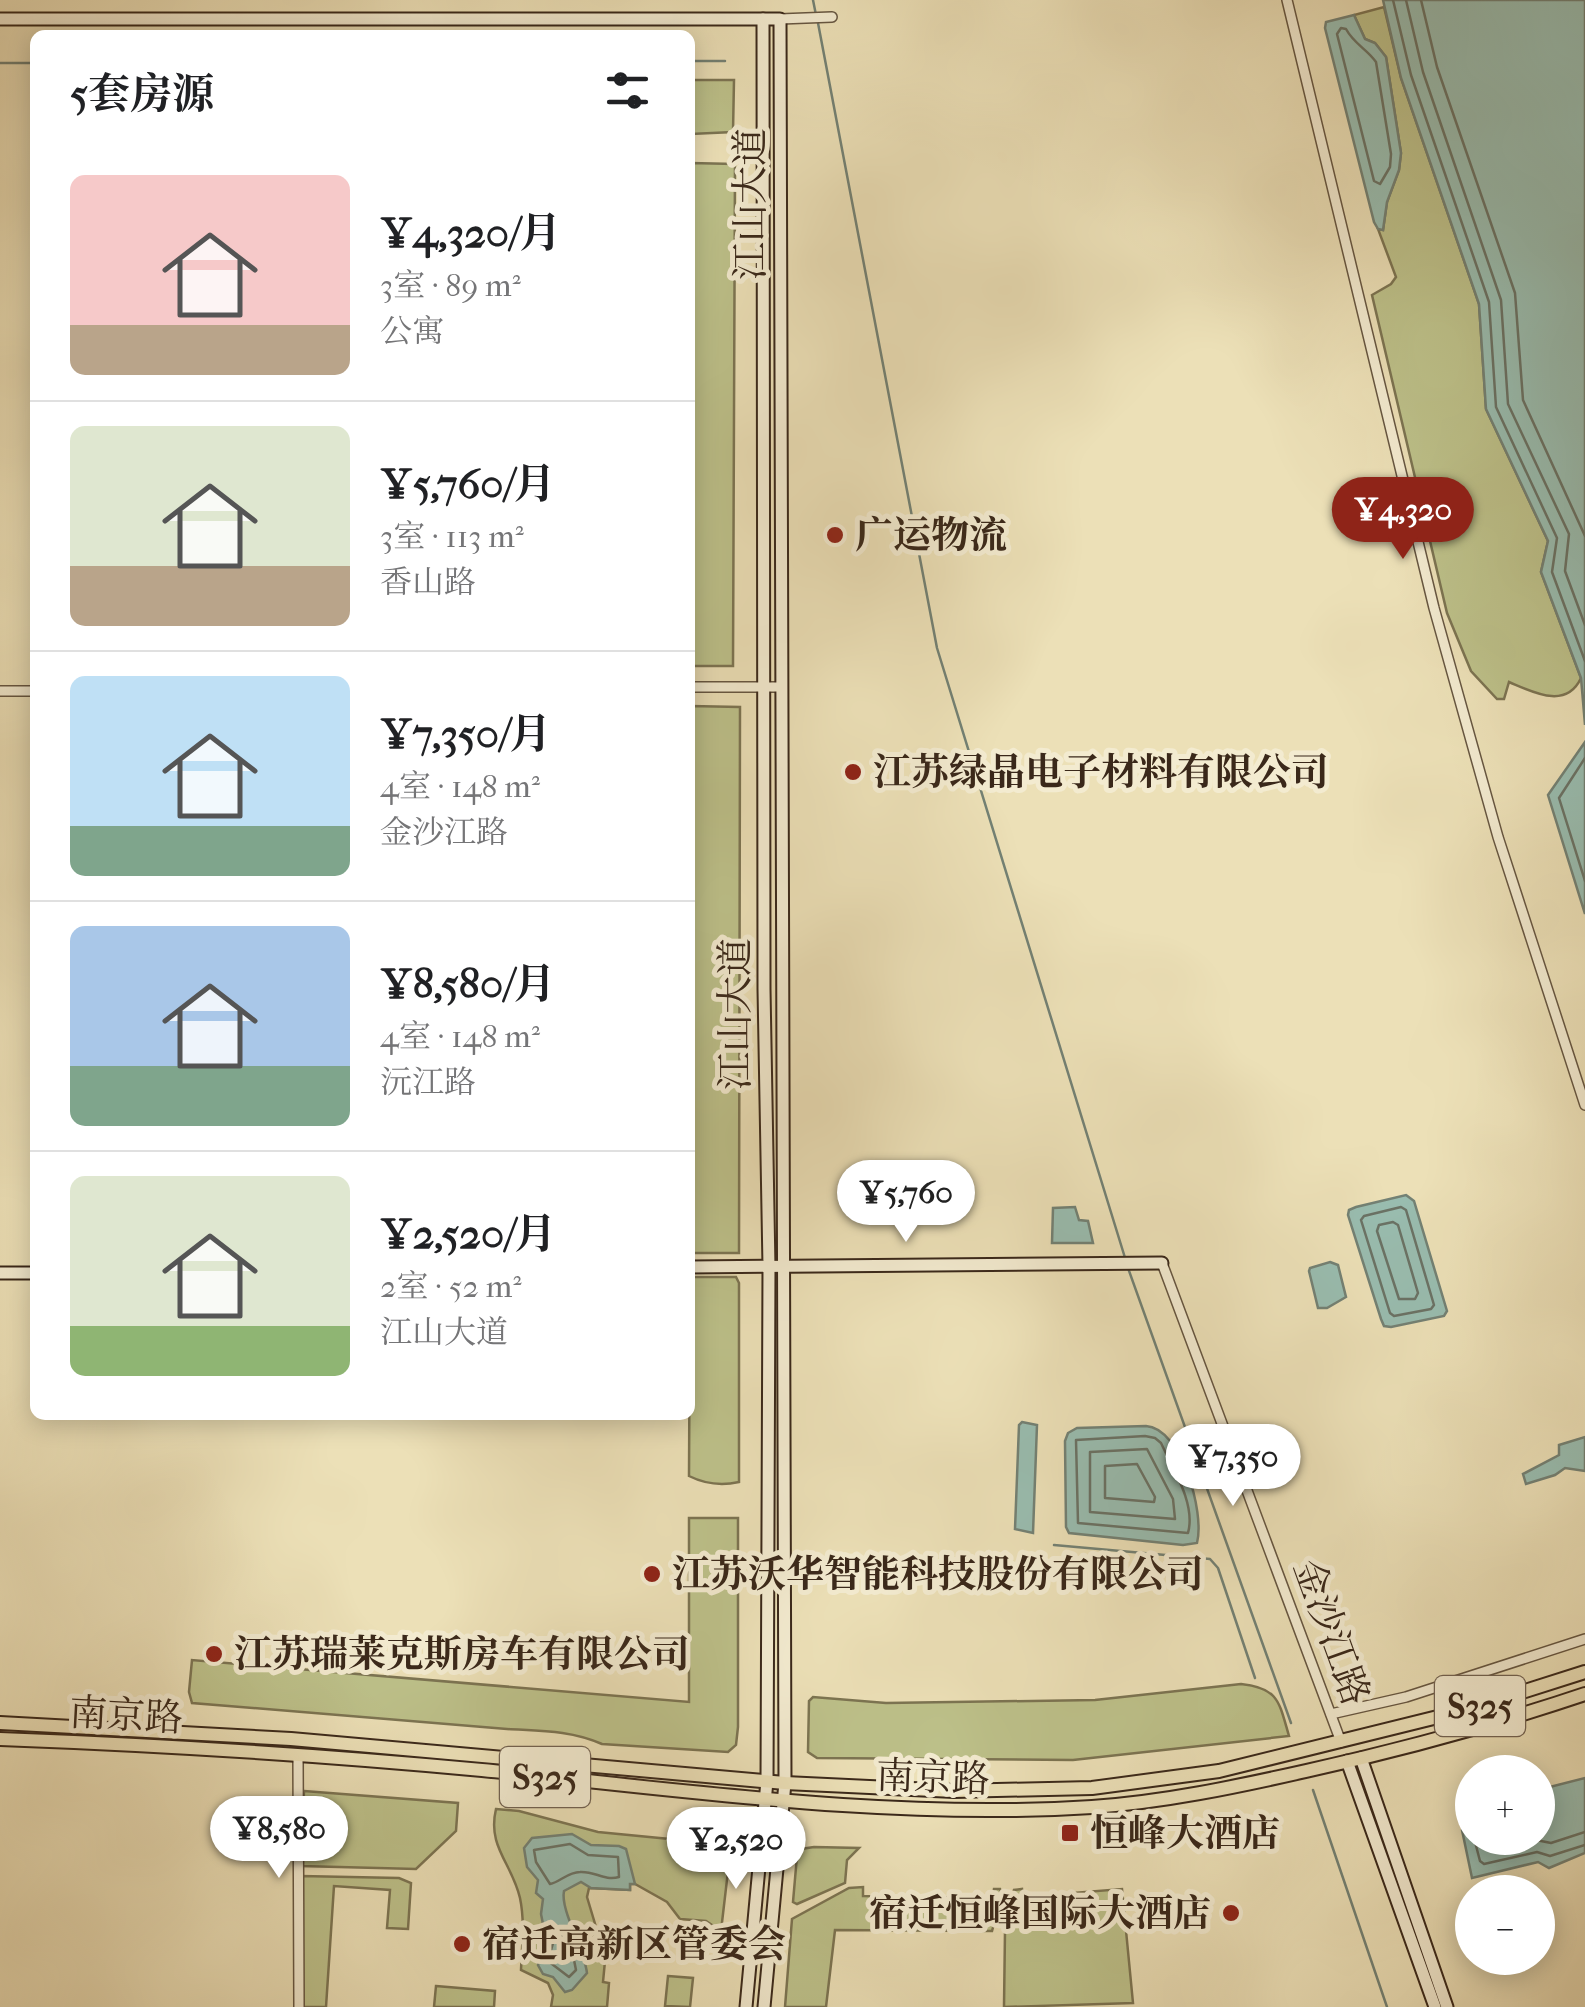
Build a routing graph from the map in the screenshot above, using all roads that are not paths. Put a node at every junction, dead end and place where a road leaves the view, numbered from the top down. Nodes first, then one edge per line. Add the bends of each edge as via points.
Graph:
1 (1287, 0) edge
2 (832, 16) dead end
3 (0, 19) edge
4 (763, 19) junction
5 (780, 19) junction
6 (695, 687) edge
7 (773, 687) junction
8 (0, 691) edge
9 (30, 691) edge
10 (1585, 1105) edge
11 (1162, 1263) joint
12 (785, 1266) junction
13 (768, 1267) junction
14 (695, 1268) edge
15 (0, 1273) edge
16 (30, 1273) edge
17 (1585, 1639) edge
18 (1585, 1672) edge
19 (1585, 1694) edge
20 (1331, 1714) junction
21 (0, 1723) edge
22 (0, 1739) edge
23 (1340, 1742) junction
24 (298, 1755) junction
25 (1354, 1760) junction
26 (767, 1781) junction
27 (784, 1783) junction
28 (766, 1800) junction
29 (784, 1801) junction
30 (299, 2007) edge
31 (746, 2007) edge
32 (764, 2007) edge
33 (1435, 2007) edge
34 (1448, 2007) edge

1 - 10 street via 1434,608 1498,838
2 - 5 street
3 - 4 street
4 - 5 street
4 - 7 street, 江山大道
5 - 7 street, 江山大道
6 - 7 street
7 - 12 street, 江山大道
7 - 13 street, 江山大道 via 764,989
8 - 9 street
11 - 12 street
11 - 20 street, 金沙江路
12 - 13 street
12 - 27 street, 江山大道
13 - 14 street
13 - 26 street, 江山大道
15 - 16 street
17 - 20 street
18 - 23 main road, 南京路 / S325
19 - 25 main road, 南京路 / S325
20 - 23 street, 金沙江路
21 - 26 main road, 南京路 / S325 via 292,1739
22 - 24 main road, 南京路 / S325
23 - 27 main road, 南京路 / S325 via 1219,1771 1092,1788 954,1791
24 - 28 main road, 南京路 / S325
24 - 30 street
25 - 29 main road, 南京路 / S325 via 1224,1790 1090,1807 953,1810
25 - 33 street
25 - 34 street
26 - 27 main road, 南京路 / S325
26 - 28 street, 江山大道
27 - 29 street, 江山大道
28 - 29 main road, 南京路 / S325
28 - 31 street, 江山大道
29 - 32 street, 江山大道

